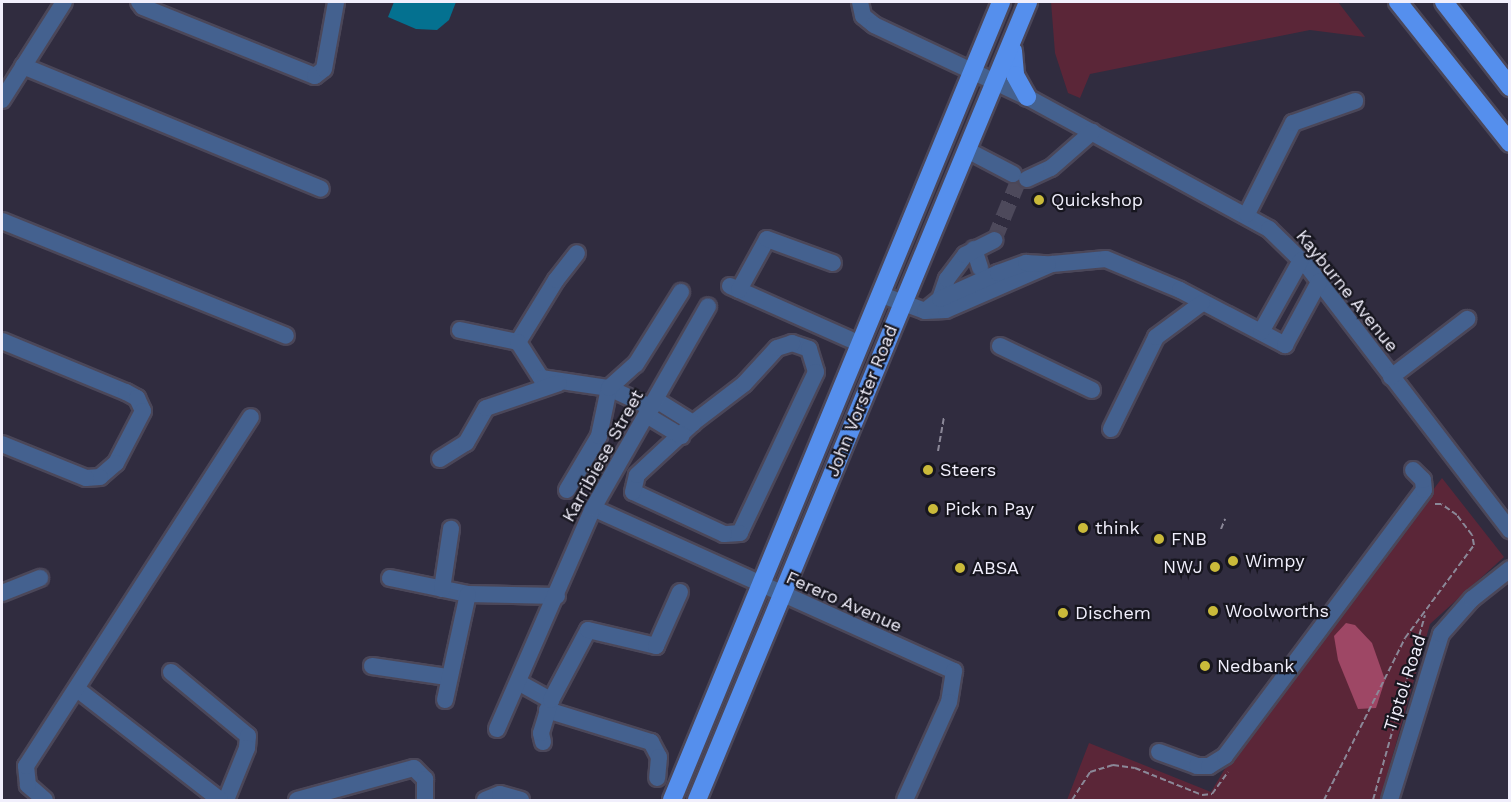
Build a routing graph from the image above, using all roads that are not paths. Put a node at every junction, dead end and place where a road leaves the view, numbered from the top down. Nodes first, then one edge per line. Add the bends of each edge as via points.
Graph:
1 (64, 2) edge
2 (139, 2) edge
3 (336, 2) edge
4 (860, 2) edge
5 (1028, 2) edge
6 (1398, 2) edge
7 (1444, 2) edge
8 (997, 6) edge
9 (1014, 37) junction
10 (974, 71) junction
11 (13, 73) edge
12 (998, 83) junction
13 (1509, 87) edge
14 (1027, 97) junction
15 (2, 100) edge
16 (1355, 101) dead end
17 (1092, 132) junction
18 (1509, 142) edge
19 (968, 150) junction
20 (321, 189) dead end
21 (1247, 214) junction
22 (2, 221) edge
23 (994, 240) tunnel mouth
24 (974, 249) junction
25 (578, 253) dead end
26 (1301, 260) junction
27 (833, 263) dead end
28 (1026, 263) junction
29 (1052, 264) junction
30 (980, 268) junction
31 (1319, 282) junction
32 (962, 288) junction
33 (681, 292) dead end
34 (882, 295) junction
35 (940, 299) junction
36 (1202, 303) junction
37 (902, 304) junction
38 (708, 306) dead end
39 (925, 311) junction
40 (1467, 320) dead end
41 (460, 330) dead end
42 (1261, 332) junction
43 (286, 336) dead end
44 (2, 341) edge
45 (518, 342) junction
46 (860, 344) junction
47 (1000, 346) dead end
48 (1391, 377) junction
49 (558, 383) junction
50 (609, 388) junction
51 (1092, 390) dead end
52 (652, 408) junction
53 (251, 417) dead end
54 (693, 423) junction
55 (1112, 429) dead end
56 (681, 436) junction
57 (2, 444) edge
58 (440, 459) dead end
59 (1413, 470) dead end
60 (567, 490) dead end
61 (593, 508) junction
62 (451, 529) dead end
63 (1509, 530) edge
64 (1509, 569) edge
65 (40, 578) dead end
66 (390, 578) dead end
67 (762, 584) junction
68 (442, 589) junction
69 (680, 592) dead end
70 (2, 593) edge
71 (468, 594) junction
72 (556, 596) junction
73 (780, 596) junction
74 (372, 666) dead end
75 (171, 672) dead end
76 (447, 677) junction
77 (518, 682) junction
78 (77, 689) junction
79 (445, 700) dead end
80 (549, 705) junction
81 (497, 729) dead end
82 (543, 742) dead end
83 (1160, 752) dead end
84 (657, 778) dead end
85 (45, 801) edge
86 (219, 801) edge
87 (226, 801) edge
88 (297, 801) edge
89 (425, 801) edge
90 (485, 801) edge
91 (521, 801) edge
92 (672, 801) edge
93 (697, 801) edge
94 (905, 801) edge
95 (1390, 801) edge

1 - 11 street
2 - 3 street via 143,7 315,76 324,69
4 - 10 street, Kayburne Avenue via 863,16 874,25
5 - 9 main road, John Vorster Road
6 - 18 main road
7 - 13 main road
8 - 10 main road, John Vorster Road
9 - 12 main road, John Vorster Road
9 - 14 main road via 1015,75
10 - 12 street, Kayburne Avenue
10 - 34 main road, John Vorster Road
11 - 15 street
11 - 20 street
12 - 14 street, Kayburne Avenue
12 - 19 main road, John Vorster Road
14 - 17 street, Kayburne Avenue
16 - 21 street via 1293,123
17 - 19 street via 1063,159 1020,176
17 - 21 street, Kayburne Avenue
19 - 37 main road, John Vorster Road
21 - 26 street, Kayburne Avenue via 1280,238
22 - 43 street
23 - 24 street
24 - 30 street
24 - 35 street via 952,272
25 - 45 street via 556,280
26 - 31 street, Kayburne Avenue
26 - 42 street
27 - 46 street via 767,238 734,288
28 - 29 street
28 - 30 street via 1006,261
28 - 32 street
29 - 36 street via 1106,259 1153,277
29 - 39 street via 958,306
30 - 32 street
31 - 42 street via 1285,345
31 - 48 street, Kayburne Avenue
32 - 35 street
33 - 50 street via 636,363
34 - 37 street
34 - 46 main road, John Vorster Road
35 - 39 street
36 - 42 street
36 - 55 street via 1156,337
37 - 39 street
37 - 73 main road, John Vorster Road
38 - 52 street, Karribiese Street
40 - 48 street
41 - 45 street
44 - 57 street via 126,392 137,398 143,411 116,463 100,477 86,478
45 - 49 street via 536,373
46 - 67 main road, John Vorster Road
47 - 51 street
48 - 63 street, Kayburne Avenue
49 - 50 street
49 - 58 street via 486,408 466,443
50 - 52 street
50 - 60 street via 599,436
52 - 54 street
52 - 56 street
52 - 61 street, Karribiese Street
53 - 78 street
54 - 56 street
54 - 56 street via 744,384 784,344 801,345 813,357 816,372 812,382 740,533 724,534 633,492 637,475
59 - 83 street via 1423,480 1424,490 1225,756 1209,766 1197,766
61 - 67 street, Ferero Avenue via 633,530
61 - 72 street, Karribiese Street
62 - 68 street
64 - 95 street, Tiptol Road via 1472,599 1441,634
65 - 70 street
66 - 68 street
67 - 73 street, Ferero Avenue
67 - 92 main road, John Vorster Road
68 - 71 street
69 - 80 street via 656,646 588,630
71 - 72 street
71 - 76 street
72 - 77 street, Karribiese Street
73 - 93 main road, John Vorster Road
73 - 94 street, Ferero Avenue via 954,671 949,702
74 - 76 street
75 - 87 street via 248,736
76 - 79 street
77 - 80 street
77 - 81 street, Karribiese Street
78 - 85 street via 24,771 28,785
78 - 86 street
80 - 82 street via 541,733
80 - 84 street via 651,742 659,757
88 - 89 street via 414,768 425,779
90 - 91 street via 500,794

